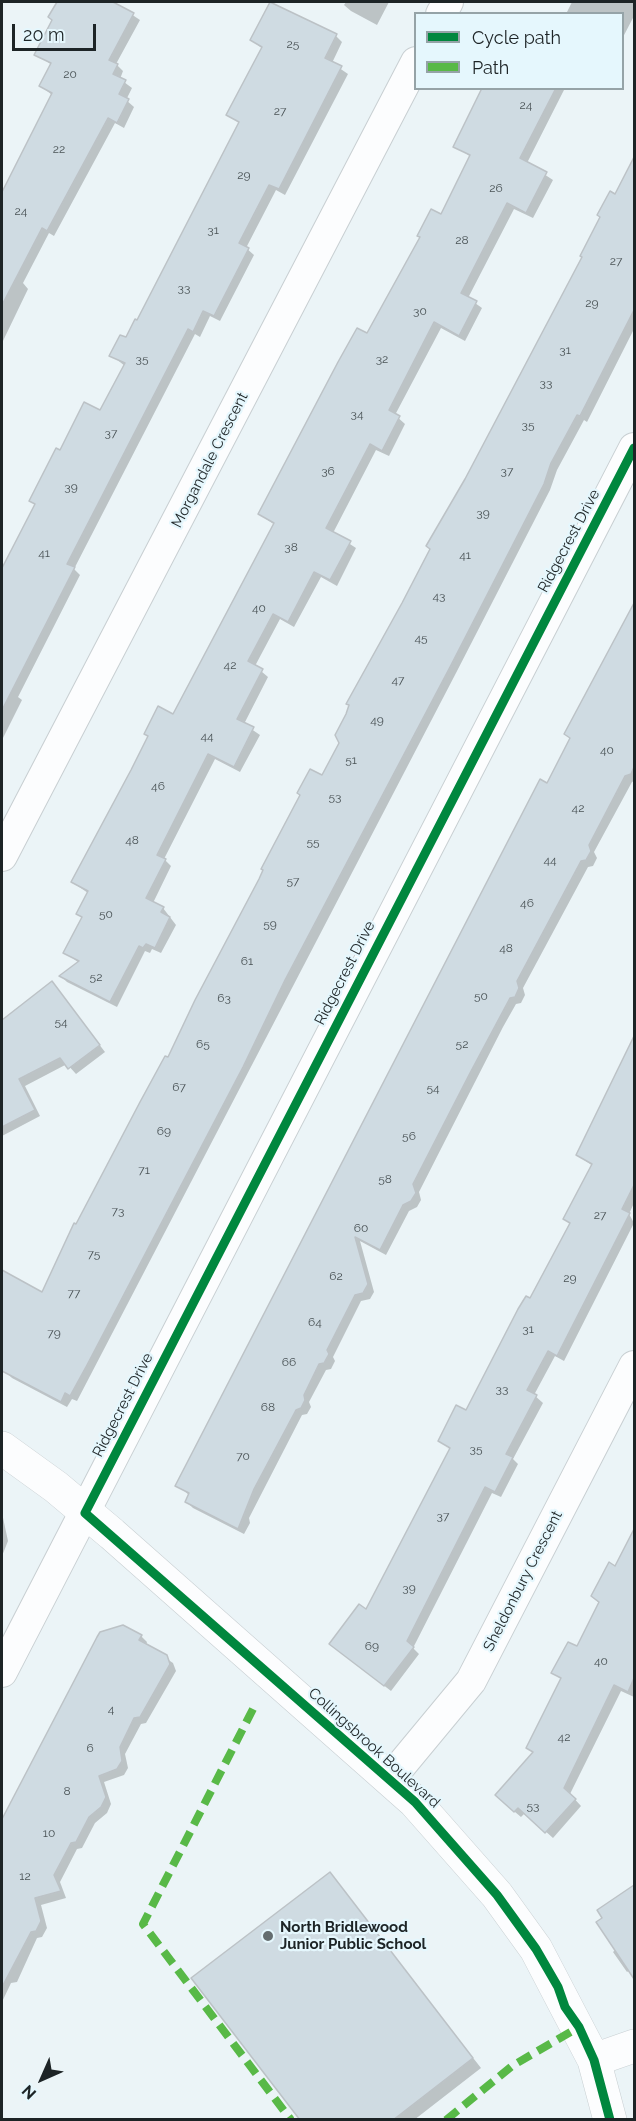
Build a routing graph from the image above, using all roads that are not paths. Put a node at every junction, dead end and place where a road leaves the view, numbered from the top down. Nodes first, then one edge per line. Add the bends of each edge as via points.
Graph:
1 (414, 66) edge
2 (634, 448) edge
3 (2, 856) edge
4 (634, 1366) edge
5 (2, 1448) edge
6 (85, 1513) junction
7 (2, 1672) edge
8 (389, 1780) junction
9 (634, 2046) edge
10 (594, 2060) junction
11 (610, 2120) edge

1 - 3 street, Morgandale Crescent
2 - 6 street, Ridgecrest Drive
4 - 8 street, Sheldonbury Crescent via 471,1681
5 - 6 street, Collingsbrook Boulevard
6 - 7 street, Ridgecrest Drive
6 - 8 street, Collingsbrook Boulevard
8 - 10 street, Collingsbrook Boulevard via 415,1802 497,1895 536,1949
9 - 10 street
10 - 11 street, Collingsbrook Boulevard

